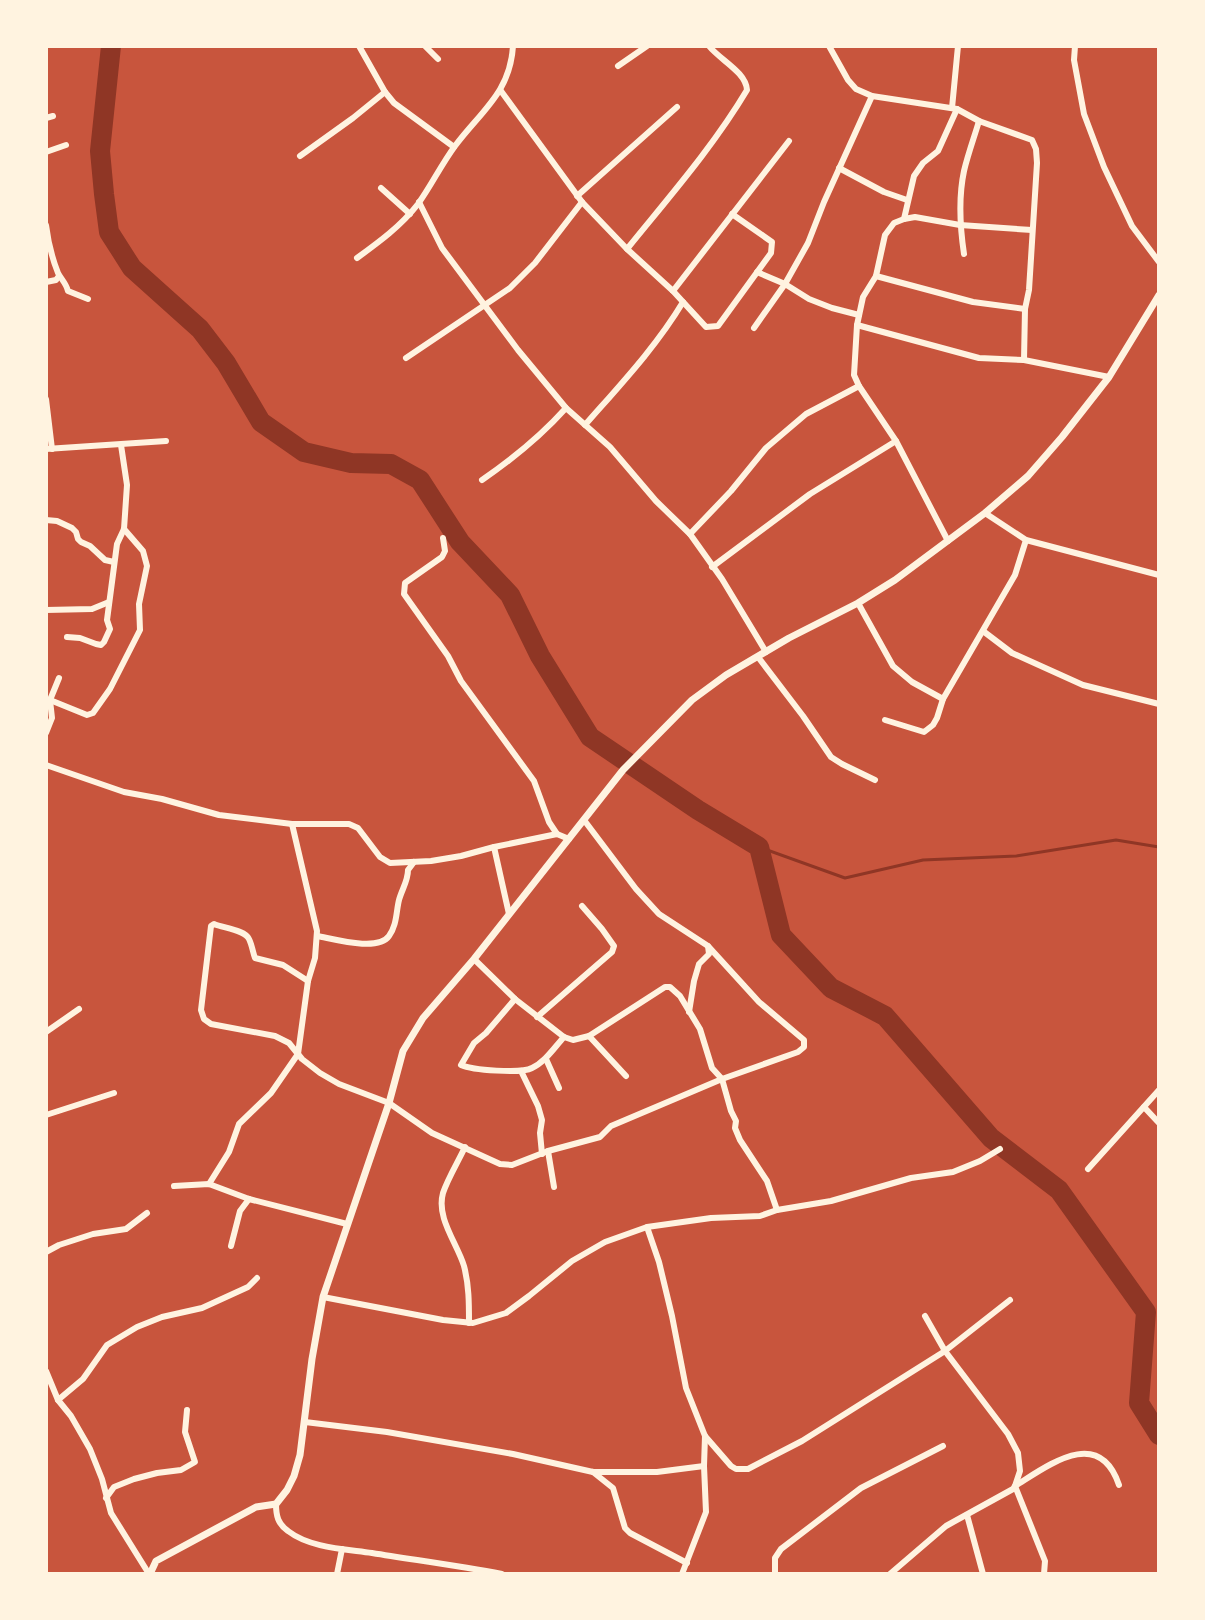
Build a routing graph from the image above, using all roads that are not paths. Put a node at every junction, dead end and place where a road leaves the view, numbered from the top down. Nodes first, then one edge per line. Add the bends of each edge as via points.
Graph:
1 (425, 46) edge
2 (513, 46) edge
3 (647, 46) edge
4 (709, 46) edge
5 (829, 46) edge
6 (958, 46) edge
7 (1075, 46) edge
8 (364, 48) edge
9 (438, 59) dead end
10 (618, 66) dead end
11 (501, 91) junction
12 (385, 92) junction
13 (872, 96) junction
14 (677, 107) dead end
15 (955, 108) junction
16 (979, 121) junction
17 (789, 141) dead end
18 (66, 145) dead end
19 (454, 147) junction
20 (46, 152) edge
21 (300, 156) dead end
22 (839, 168) junction
23 (381, 188) dead end
24 (580, 199) junction
25 (907, 200) junction
26 (419, 202) junction
27 (410, 214) junction
28 (732, 214) junction
29 (904, 219) junction
30 (46, 225) edge
31 (960, 225) junction
32 (1032, 230) junction
33 (627, 249) junction
34 (964, 254) dead end
35 (357, 258) dead end
36 (1159, 262) edge
37 (757, 272) junction
38 (59, 276) junction
39 (876, 276) junction
40 (46, 282) edge
41 (785, 284) junction
42 (673, 291) junction
43 (1159, 295) edge
44 (88, 299) dead end
45 (683, 302) junction
46 (484, 305) junction
47 (1025, 309) junction
48 (859, 315) junction
49 (857, 325) junction
50 (754, 328) dead end
51 (406, 358) dead end
52 (1024, 360) junction
53 (1109, 377) junction
54 (859, 386) junction
55 (46, 399) edge
56 (566, 408) junction
57 (585, 425) junction
58 (166, 441) dead end
59 (896, 441) junction
60 (121, 445) junction
61 (49, 449) edge
62 (482, 480) dead end
63 (985, 513) junction
64 (46, 520) edge
65 (124, 529) junction
66 (690, 534) junction
67 (443, 538) dead end
68 (1026, 540) junction
69 (948, 541) junction
70 (114, 562) junction
71 (712, 567) junction
72 (1159, 575) edge
73 (109, 602) junction
74 (858, 603) junction
75 (46, 610) edge
76 (983, 631) junction
77 (67, 637) dead end
78 (766, 652) junction
79 (758, 657) junction
80 (59, 678) dead end
81 (943, 699) junction
82 (50, 700) junction
83 (1159, 704) edge
84 (885, 720) dead end
85 (46, 733) edge
86 (46, 765) edge
87 (875, 780) dead end
88 (584, 820) junction
89 (292, 824) junction
90 (557, 834) junction
91 (569, 839) junction
92 (494, 847) junction
93 (414, 862) junction
94 (582, 906) dead end
95 (509, 914) junction
96 (317, 936) junction
97 (708, 946) junction
98 (474, 959) junction
99 (308, 981) junction
100 (515, 999) junction
101 (79, 1009) dead end
102 (689, 1012) junction
103 (537, 1017) junction
104 (46, 1032) edge
105 (589, 1036) junction
106 (564, 1037) junction
107 (298, 1054) junction
108 (546, 1059) junction
109 (521, 1071) junction
110 (626, 1076) dead end
111 (722, 1079) junction
112 (559, 1088) dead end
113 (1159, 1090) edge
114 (114, 1093) dead end
115 (389, 1103) junction
116 (1144, 1107) junction
117 (46, 1115) edge
118 (1159, 1123) edge
119 (465, 1147) junction
120 (1000, 1149) dead end
121 (545, 1153) junction
122 (1088, 1169) dead end
123 (209, 1184) junction
124 (174, 1186) dead end
125 (554, 1187) dead end
126 (249, 1199) junction
127 (777, 1210) junction
128 (147, 1213) dead end
129 (347, 1224) junction
130 (647, 1227) junction
131 (231, 1246) dead end
132 (46, 1252) edge
133 (257, 1278) dead end
134 (323, 1297) junction
135 (1010, 1300) dead end
136 (925, 1316) dead end
137 (469, 1323) junction
138 (945, 1351) junction
139 (46, 1371) edge
140 (58, 1400) junction
141 (187, 1410) dead end
142 (305, 1422) junction
143 (705, 1436) junction
144 (943, 1446) dead end
145 (704, 1466) junction
146 (593, 1472) junction
147 (1119, 1485) dead end
148 (1015, 1486) junction
149 (106, 1498) junction
150 (276, 1504) junction
151 (967, 1515) junction
152 (342, 1549) junction
153 (687, 1563) junction
154 (150, 1574) edge
155 (337, 1574) edge
156 (502, 1574) edge
157 (682, 1574) edge
158 (775, 1574) edge
159 (890, 1574) edge
160 (983, 1574) edge
161 (1044, 1574) edge

1 - 9 street
2 - 11 street
3 - 10 street
4 - 33 street via 745,80 747,90 711,145
5 - 13 street via 848,80
6 - 15 street
7 - 36 street via 1084,114 1104,167 1132,226
8 - 12 street
11 - 19 street
11 - 24 street
12 - 19 street
12 - 21 street
13 - 15 street
13 - 22 street
14 - 24 street
15 - 16 street
15 - 25 street via 938,151 914,176
16 - 31 street via 964,171
16 - 32 street via 1032,140 1037,163
17 - 28 street
18 - 20 street
19 - 26 street
22 - 25 street
22 - 41 street
23 - 27 street
24 - 33 street
24 - 46 street via 535,263
25 - 29 street
26 - 27 street
26 - 46 street via 442,248
27 - 35 street
28 - 37 street via 772,242 771,253
28 - 42 street
29 - 31 street
29 - 39 street via 885,235
30 - 38 street
31 - 32 street
31 - 34 street
32 - 47 street
33 - 42 street
37 - 41 street
37 - 45 street via 718,326 706,327
38 - 40 street
38 - 44 street via 68,291
39 - 47 street via 973,302
39 - 48 street
41 - 48 street via 809,299
41 - 50 street
42 - 45 street
43 - 53 street
45 - 57 street via 640,363
46 - 51 street
46 - 56 street
47 - 52 street
48 - 49 street
49 - 52 street via 979,358
49 - 54 street via 854,375
52 - 53 street
53 - 63 street via 1028,476
54 - 59 street
54 - 66 street via 806,414 766,448
55 - 61 street
56 - 57 street
56 - 62 street via 520,453
57 - 66 street
58 - 60 street
59 - 69 street
59 - 71 street via 810,494
60 - 61 street
60 - 65 street via 127,485
63 - 68 street
63 - 69 street
64 - 70 street via 72,528 81,542
65 - 70 street
65 - 82 street via 143,551 147,566 140,630 93,713
66 - 71 street
67 - 90 street via 442,557 405,583 404,594 534,781
68 - 72 street
68 - 76 street via 1015,575
69 - 74 street
70 - 73 street
71 - 78 street
73 - 75 street via 92,609
73 - 77 street via 110,629 101,645
74 - 78 street
74 - 81 street via 893,666
76 - 81 street
76 - 83 street via 1012,653 1083,685
78 - 79 street
79 - 87 street via 831,757
79 - 88 street via 692,700 623,770
80 - 82 street
81 - 84 street via 933,725 924,732
82 - 85 street via 52,718
86 - 89 street via 124,792 219,815
88 - 91 street
88 - 97 street via 659,914
89 - 93 street via 349,824 390,863
89 - 96 street
90 - 91 street
90 - 92 street
91 - 95 street
92 - 93 street
92 - 95 street
93 - 96 street via 387,940 358,944
94 - 103 street via 614,946 612,952
95 - 98 street
96 - 99 street
97 - 102 street
97 - 111 street via 759,1002 804,1040 798,1052
98 - 100 street
98 - 115 street via 423,1018 403,1051
99 - 107 street
99 - 107 street via 283,965 255,958 244,933 211,926 204,1019 275,1036
100 - 103 street
100 - 109 street via 461,1065
101 - 104 street
102 - 105 street via 680,996 665,987
102 - 111 street via 712,1068
103 - 106 street
105 - 106 street
105 - 110 street
106 - 108 street
107 - 115 street via 339,1084
107 - 123 street via 271,1093 239,1124
108 - 109 street
108 - 112 street
109 - 121 street via 538,1106
111 - 121 street via 611,1126 600,1137
111 - 127 street via 740,1140 767,1181
113 - 116 street
114 - 117 street
115 - 119 street via 432,1133
115 - 129 street
116 - 118 street
116 - 122 street
119 - 121 street via 512,1165
119 - 137 street via 442,1203 466,1277
120 - 127 street via 953,1172
121 - 125 street
123 - 124 street
123 - 126 street
126 - 129 street
126 - 131 street via 240,1211
127 - 130 street
128 - 132 street via 126,1229 93,1234
129 - 134 street
130 - 137 street via 572,1261 506,1313
130 - 143 street via 686,1388
133 - 140 street via 248,1287 137,1327 107,1345 83,1379
134 - 137 street
134 - 142 street
135 - 138 street
136 - 138 street
138 - 143 street via 748,1469 731,1466
138 - 148 street via 1018,1453
139 - 140 street
140 - 149 street via 90,1449
141 - 149 street via 185,1432 195,1462 114,1487
142 - 146 street via 387,1432
142 - 150 street via 294,1476
143 - 145 street
144 - 158 street via 861,1488 781,1549
145 - 146 street
145 - 153 street via 706,1512
146 - 153 street via 613,1488 630,1533
147 - 148 street via 1110,1465 1084,1452 1055,1460
148 - 151 street
148 - 161 street via 1045,1561
149 - 154 street
150 - 152 street via 280,1525 289,1533
150 - 154 street via 247,1511 156,1561
151 - 159 street via 946,1526
151 - 160 street
152 - 155 street
152 - 156 street
153 - 157 street

